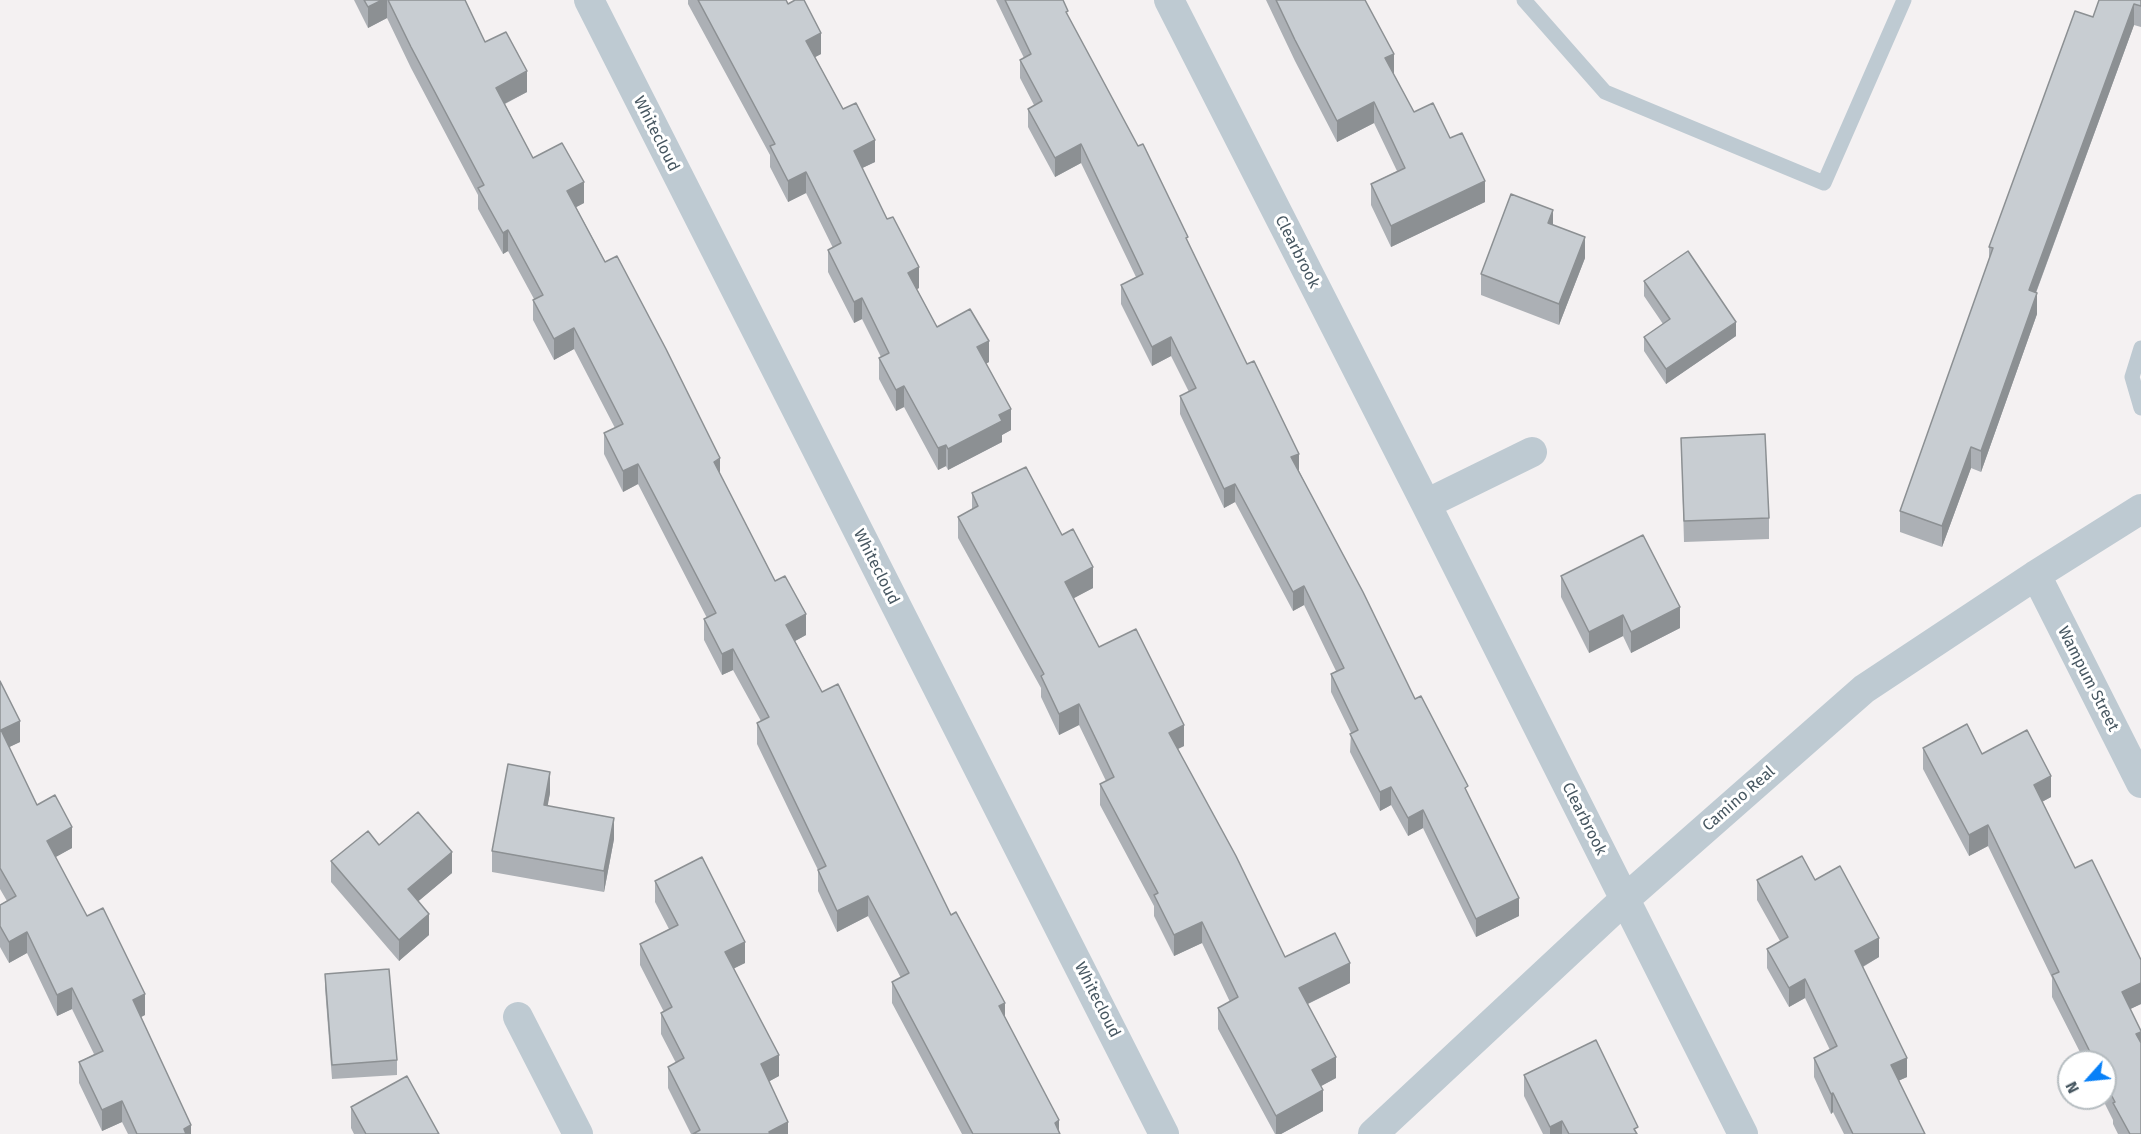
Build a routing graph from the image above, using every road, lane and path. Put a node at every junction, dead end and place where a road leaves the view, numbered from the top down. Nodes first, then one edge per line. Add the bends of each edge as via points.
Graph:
1 (589, 0) edge
2 (1169, 0) edge
3 (1524, 0) edge
4 (1904, 0) edge
5 (2141, 348) edge
6 (2141, 408) edge
7 (1532, 452) dead end
8 (1426, 504) junction
9 (2141, 509) edge
10 (2036, 575) junction
11 (2141, 783) edge
12 (1624, 900) junction
13 (518, 1017) dead end
14 (578, 1134) edge
15 (1164, 1134) edge
16 (1373, 1134) edge
17 (1743, 1134) edge

1 - 15 street, Whitecloud
2 - 8 street, Clearbrook
3 - 4 lane via 1605,92 1824,183
5 - 6 lane via 2132,377
7 - 8 street
8 - 12 street, Clearbrook
9 - 10 street, Camino Real
10 - 11 street, Wampum Street
10 - 12 street, Camino Real via 1864,689
12 - 16 street, Camino Real
12 - 17 street, Clearbrook
13 - 14 street

